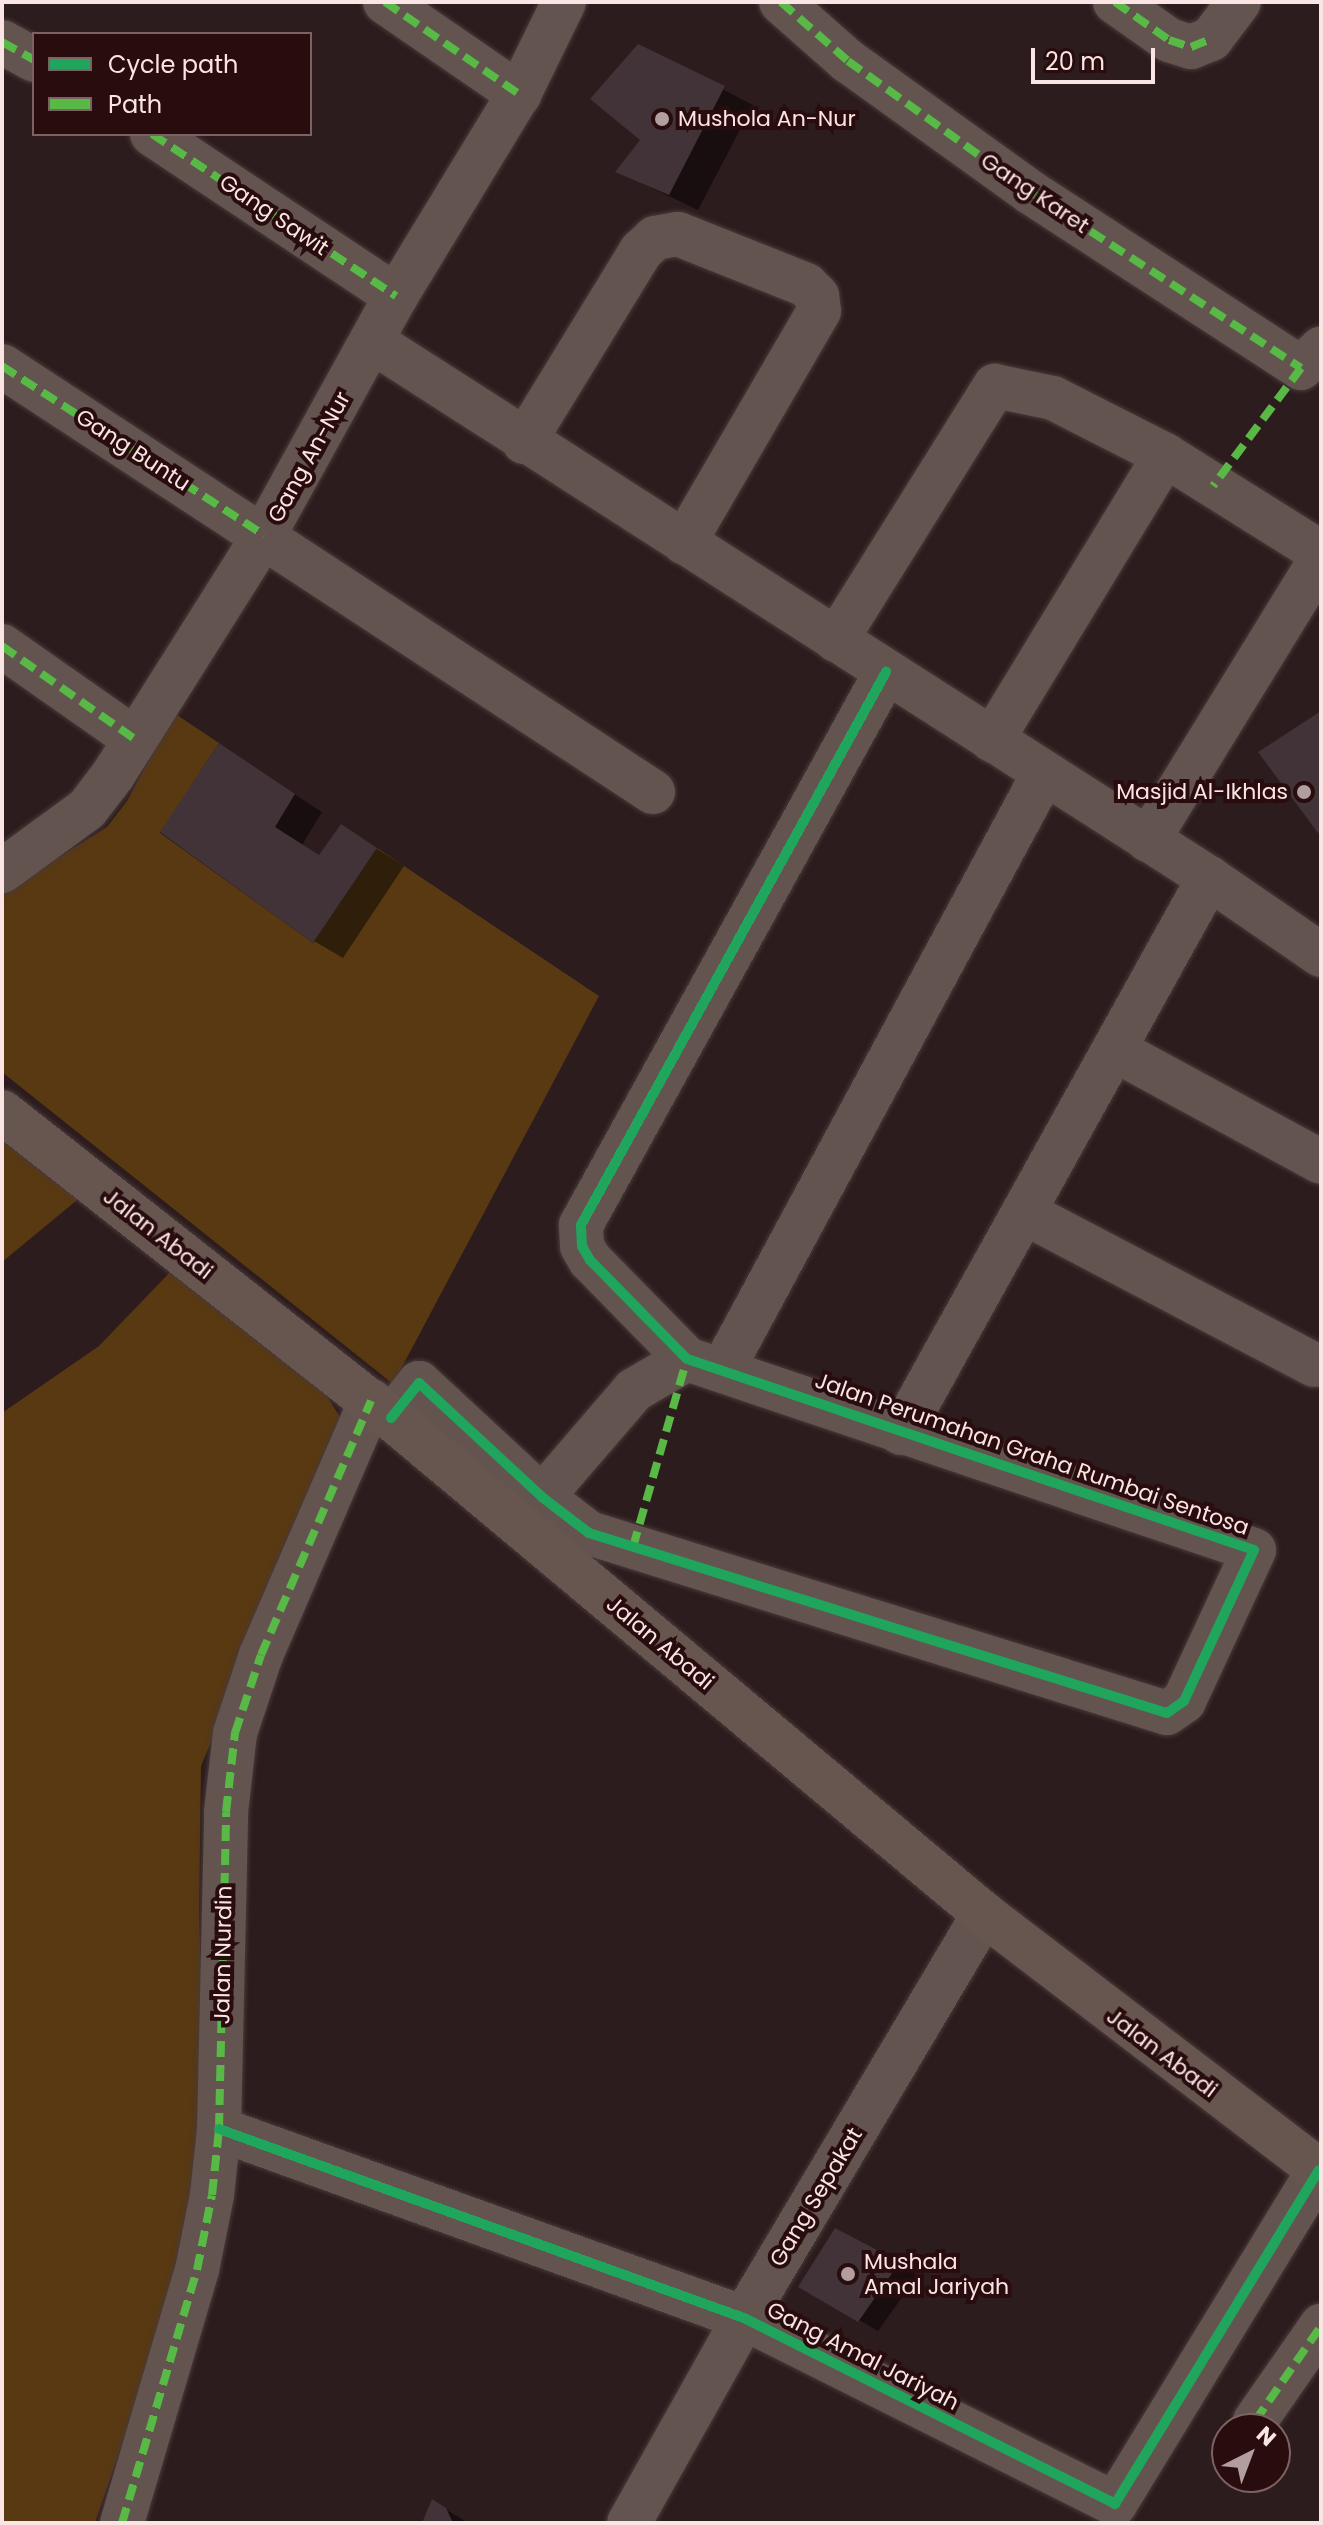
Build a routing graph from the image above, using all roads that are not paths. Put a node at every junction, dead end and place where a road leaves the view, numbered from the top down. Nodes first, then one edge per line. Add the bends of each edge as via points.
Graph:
1 (385, 2) edge
2 (564, 2) edge
3 (781, 2) edge
4 (1115, 2) edge
5 (1239, 2) edge
6 (2, 42) edge
7 (32, 59) edge
8 (519, 94) junction
9 (155, 136) edge
10 (396, 296) junction
11 (373, 342) junction
12 (1311, 359) edge
13 (2, 366) edge
14 (524, 442) junction
15 (1165, 455) junction
16 (264, 535) junction
17 (684, 543) junction
18 (1321, 556) edge
19 (836, 640) junction
20 (2, 646) edge
21 (886, 672) junction
22 (135, 739) junction
23 (992, 740) junction
24 (1044, 773) junction
25 (653, 792) dead end
26 (1148, 840) junction
27 (2, 871) edge
28 (1209, 878) junction
29 (1321, 955) edge
30 (1115, 1050) junction
31 (2, 1112) edge
32 (1321, 1162) edge
33 (1025, 1213) junction
34 (705, 1364) junction
35 (1315, 1365) dead end
36 (419, 1383) joint
37 (381, 1410) junction
38 (901, 1433) junction
39 (536, 1515) junction
40 (984, 1914) junction
41 (219, 2129) junction
42 (1320, 2171) edge
43 (744, 2318) junction
44 (1321, 2326) edge
45 (1261, 2413) edge
46 (122, 2523) edge
47 (629, 2523) edge

1 - 8 street
2 - 8 street, Gang An-Nur
3 - 12 street, Gang Karet via 848,61 1030,192
4 - 5 street via 1169,40 1191,47 1211,39
6 - 7 street
8 - 10 street, Gang An-Nur
9 - 10 street, Gang Sawit
10 - 11 street, Gang An-Nur
11 - 14 street
11 - 16 street, Gang An-Nur
13 - 16 street, Gang Buntu
14 - 17 street
14 - 17 street via 641,251 655,238 678,234 806,285 817,296 819,311
15 - 18 street
15 - 19 street via 1053,398 995,386
15 - 23 street
16 - 22 street, Gang An-Nur
16 - 25 street, Gang Buntu
17 - 19 street
18 - 26 street
19 - 21 street
20 - 22 street
21 - 23 street
21 - 34 street, Jalan Perumahan Graha Rumbai Sentosa via 581,1225 582,1246 590,1260
22 - 27 street, Gang An-Nur via 87,809
23 - 24 street
24 - 26 street
24 - 34 street
26 - 28 street
28 - 29 street
28 - 30 street, Jalan Perumahan Graha Rumbai Sentosa
30 - 32 street
30 - 33 street, Jalan Perumahan Graha Rumbai Sentosa
31 - 37 street, Jalan Abadi
33 - 35 street
33 - 38 street, Jalan Perumahan Graha Rumbai Sentosa
34 - 38 street, Jalan Perumahan Graha Rumbai Sentosa
34 - 39 street via 634,1390
36 - 37 street, Jalan Nurdin
36 - 39 street, Jalan Perumahan Graha Rumbai Sentosa
37 - 39 street, Jalan Abadi
37 - 41 street, Jalan Nurdin via 261,1655 235,1733 226,1812
38 - 39 street, Jalan Perumahan Graha Rumbai Sentosa via 1254,1550 1184,1701 1167,1713
39 - 40 street, Jalan Abadi
40 - 42 street, Jalan Abadi
40 - 43 street, Gang Sepakat
41 - 43 street, Gang Amal Jariyah
41 - 46 street, Jalan Nurdin via 197,2270
42 - 43 street, Gang Amal Jariyah via 1115,2504
43 - 47 street, Gang Sepakat
44 - 45 street

